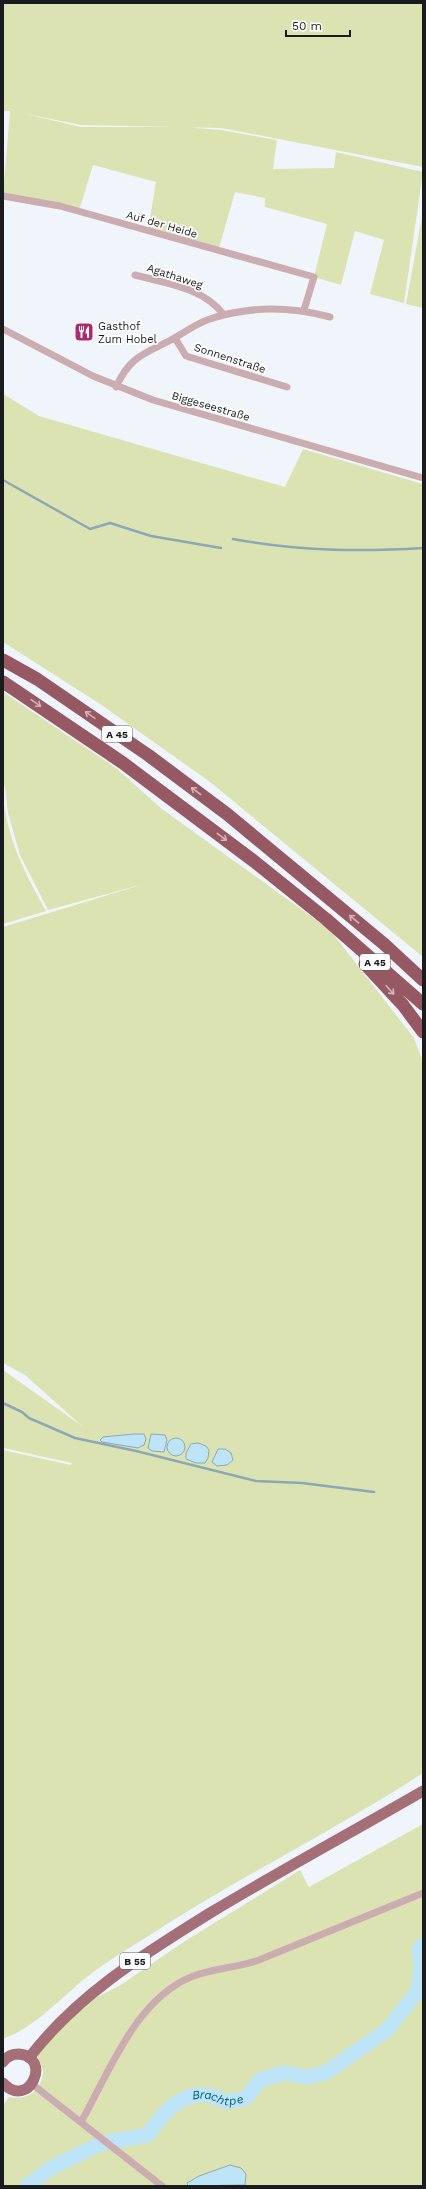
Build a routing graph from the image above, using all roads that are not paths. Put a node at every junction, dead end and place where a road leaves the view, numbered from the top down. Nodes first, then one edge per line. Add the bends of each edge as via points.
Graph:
1 (3, 196) edge
2 (136, 275) dead end
3 (304, 310) junction
4 (224, 315) junction
5 (330, 317) dead end
6 (3, 329) edge
7 (175, 338) junction
8 (116, 387) junction
9 (287, 387) dead end
10 (423, 478) edge
11 (3, 660) edge
12 (3, 682) edge
13 (326, 919) junction
14 (423, 980) edge
15 (423, 1004) edge
16 (423, 1032) edge
17 (423, 1791) edge
18 (423, 1894) edge
19 (29, 2058) junction
20 (3, 2062) edge
21 (32, 2084) junction
22 (4, 2087) edge
23 (81, 2122) junction
24 (162, 2186) edge

1 - 3 street, Auf der Heide via 60,206 314,277
2 - 4 street, Agathaweg via 193,291 205,297
3 - 4 street via 240,311
3 - 5 street
4 - 7 street via 206,321
6 - 8 street, Biggeseestraße
7 - 8 street via 129,365
7 - 9 street, Sonnenstraße via 186,356
8 - 10 street, Biggeseestraße
14 -> 11 highway, A 45 via 384,944 227,814 70,701
12 -> 13 highway, A 45 via 123,763
13 - 15 highway, A 45
13 -> 16 highway via 344,945 390,990
17 - 19 main road, B 55 via 257,1885 135,1961 90,1994 53,2028
18 - 23 street via 243,1966 206,1972 175,1985 143,2015 127,2037
19 - 20 main road via 17,2054 11,2055
19 - 21 main road via 36,2067
21 - 22 main road via 22,2090
21 - 23 street
23 - 24 street

